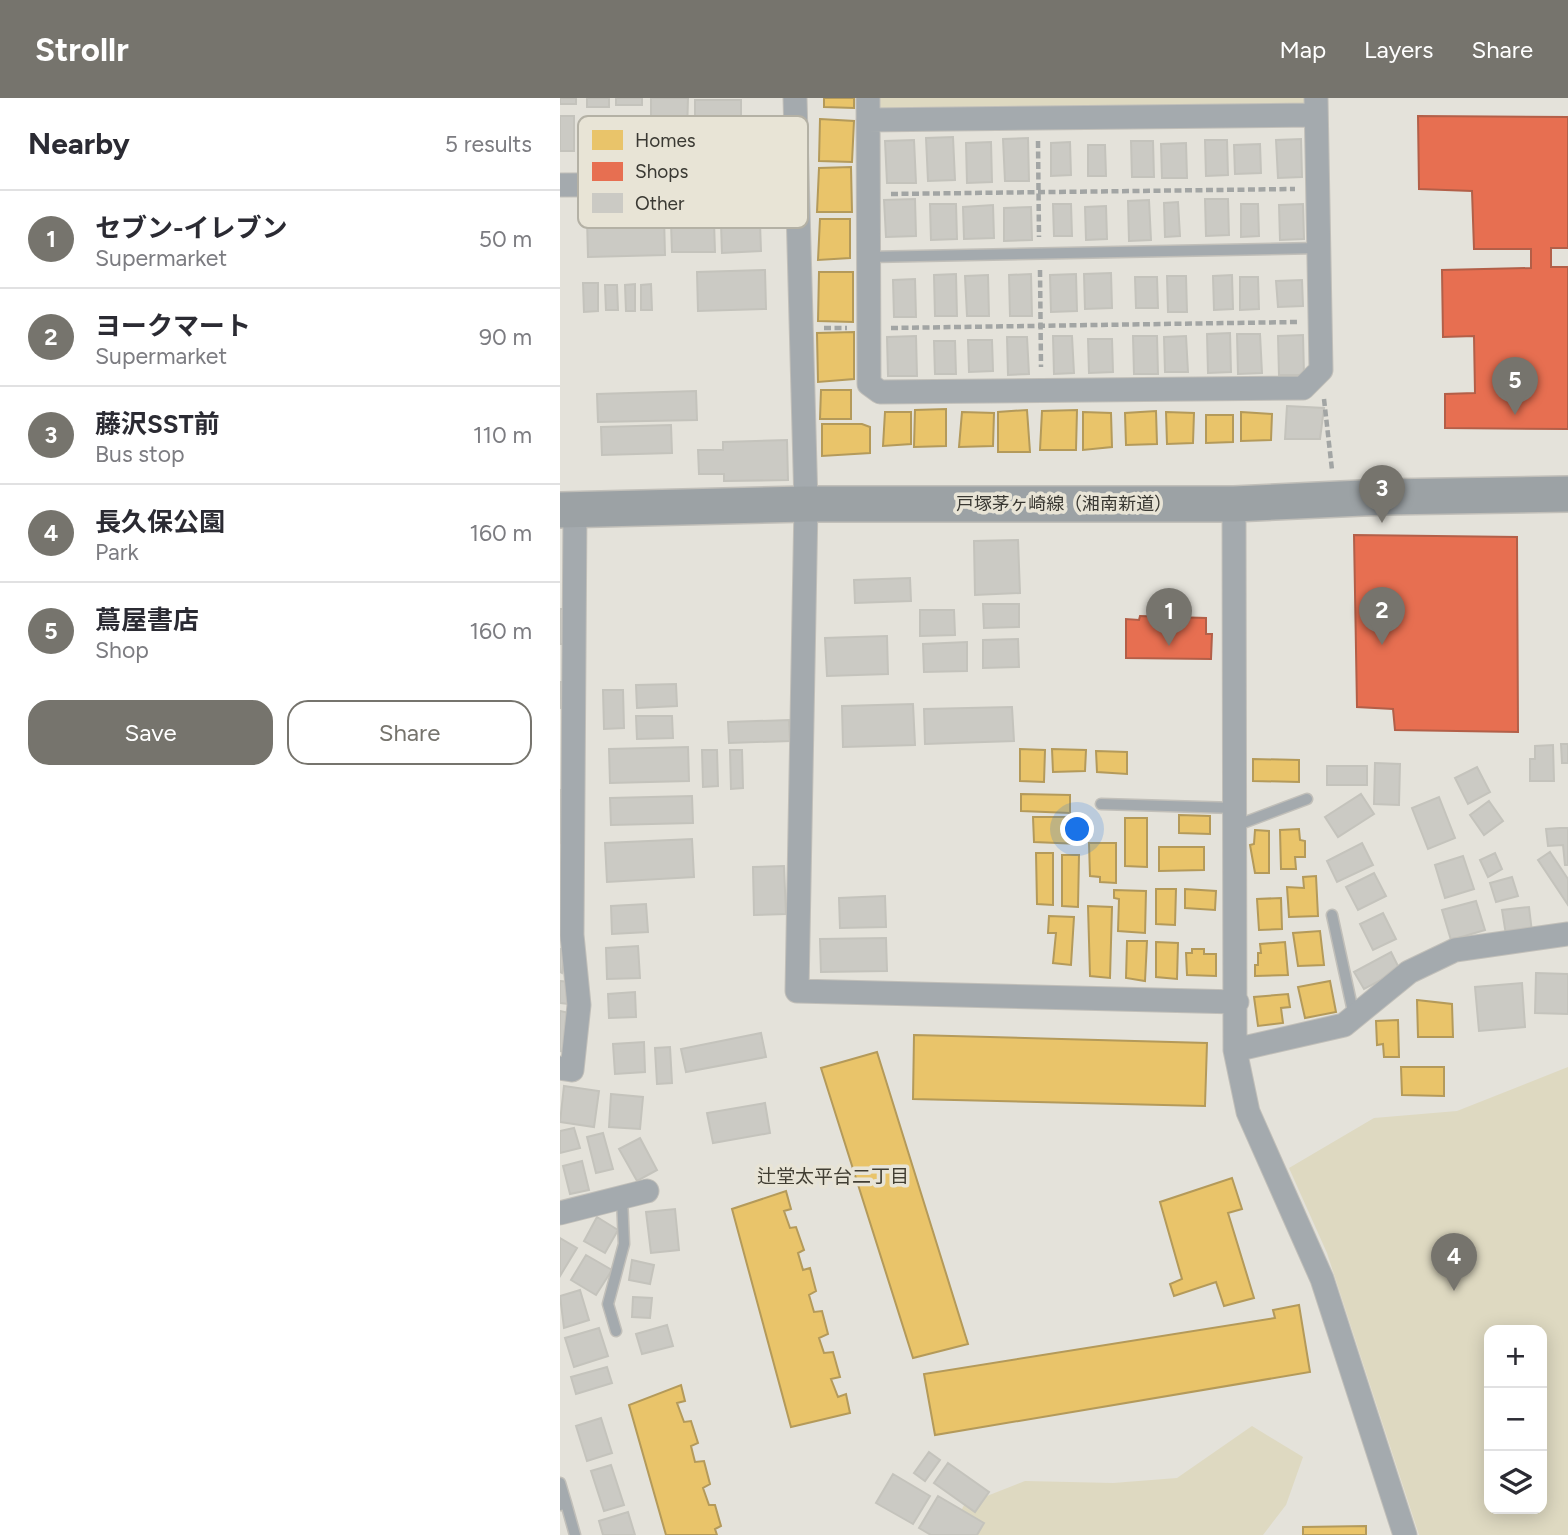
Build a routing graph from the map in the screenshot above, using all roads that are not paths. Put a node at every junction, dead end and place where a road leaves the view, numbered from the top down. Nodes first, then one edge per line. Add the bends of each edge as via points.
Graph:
1 (794, 98) edge
2 (1316, 106) edge
3 (868, 109) edge
4 (794, 116) edge
5 (560, 185) edge
6 (578, 185) edge
7 (797, 228) edge
8 (1318, 248) junction
9 (868, 257) junction
10 (1568, 494) edge
11 (806, 504) junction
12 (1234, 504) junction
13 (568, 510) edge
14 (1307, 799) dead end
15 (1101, 804) dead end
16 (1235, 817) junction
17 (1332, 915) dead end
18 (1568, 934) edge
19 (1237, 1002) junction
20 (1354, 1016) junction
21 (1235, 1050) junction
22 (560, 1068) edge
23 (647, 1191) dead end
24 (622, 1198) junction
25 (560, 1213) edge
26 (616, 1331) dead end
27 (560, 1483) edge
28 (563, 1504) edge
29 (575, 1535) edge
30 (1405, 1535) edge

1 - 4 street
2 - 3 street
2 - 8 street
3 - 9 street
5 - 6 street
7 - 11 street
8 - 9 lane
8 - 9 street via 1321,370 1303,388 880,392 869,384
10 - 12 main road, 戸塚茅ヶ崎線（湘南新道）
11 - 12 main road, 戸塚茅ヶ崎線（湘南新道）
11 - 13 main road, 戸塚茅ヶ崎線（湘南新道）
11 - 19 street via 797,991
12 - 16 street
13 - 22 street via 572,936 579,1004 572,1070
14 - 16 lane
15 - 16 lane
16 - 19 street
17 - 20 lane
18 - 20 street via 1455,950 1409,972
19 - 21 street
20 - 21 street via 1344,1025
21 - 30 street via 1248,1112 1322,1279
23 - 24 street
24 - 25 street
24 - 26 lane via 624,1244 608,1304
27 - 28 lane
28 - 29 lane

